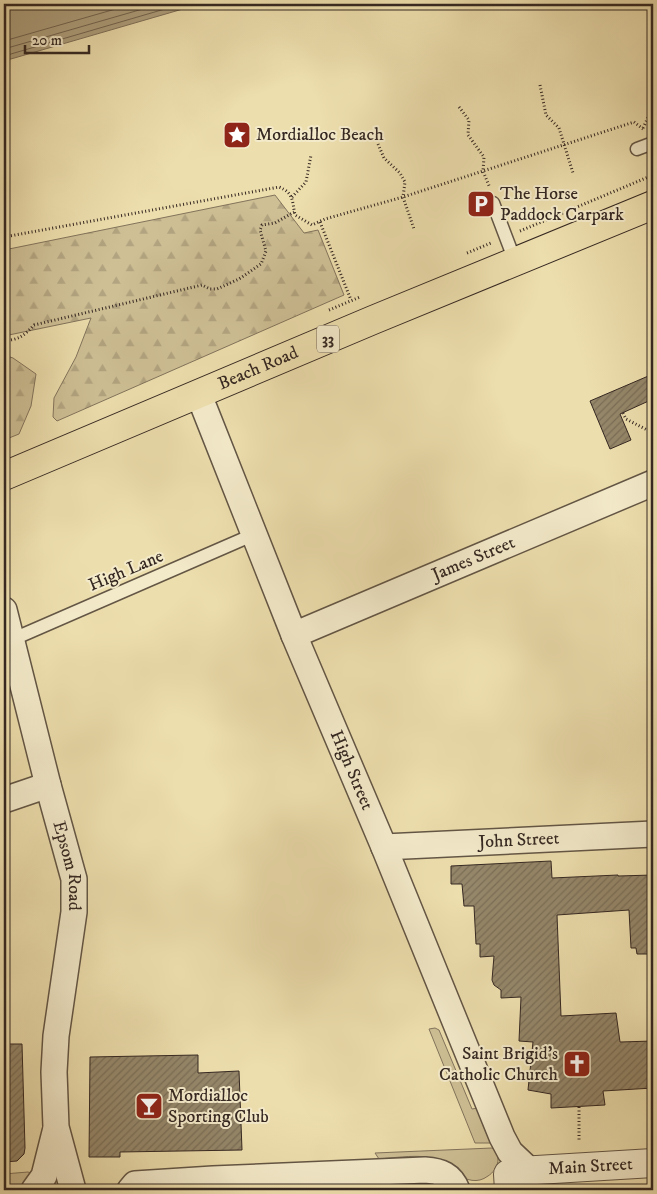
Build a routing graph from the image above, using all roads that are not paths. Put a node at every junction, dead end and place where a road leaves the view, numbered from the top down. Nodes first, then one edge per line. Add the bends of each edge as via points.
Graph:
1 (493, 199) road end
2 (653, 205) edge
3 (515, 261) junction
4 (199, 395) junction
5 (4, 476) edge
6 (653, 483) edge
7 (255, 534) junction
8 (4, 610) edge
9 (294, 635) junction
10 (11, 640) junction
11 (48, 785) junction
12 (4, 800) edge
13 (653, 834) edge
14 (384, 847) junction
15 (56, 1127) junction
16 (653, 1163) edge
17 (520, 1181) edge
18 (34, 1190) edge
19 (73, 1190) edge
20 (130, 1190) edge
21 (457, 1190) edge

1 - 3 lane
2 - 3 main road, Beach Road / 33
3 - 4 main road, Beach Road / 33
4 - 5 main road, Beach Road / 33
4 - 7 street, High Street
6 - 9 street, James Street
7 - 9 street, High Street
7 - 10 lane, High Lane
8 - 10 street, Epsom Road
9 - 14 street, High Street
10 - 11 street, Epsom Road
11 - 12 street
11 - 15 street, Epsom Road via 74,879 74,912 56,1036
13 - 14 street, John Street
14 - 17 street, High Street via 506,1146 513,1155
15 - 18 street, Epsom Road via 44,1176
15 - 19 street, Epsom Road
16 - 17 street, Main Street
20 - 21 street via 135,1184 425,1170 444,1174

